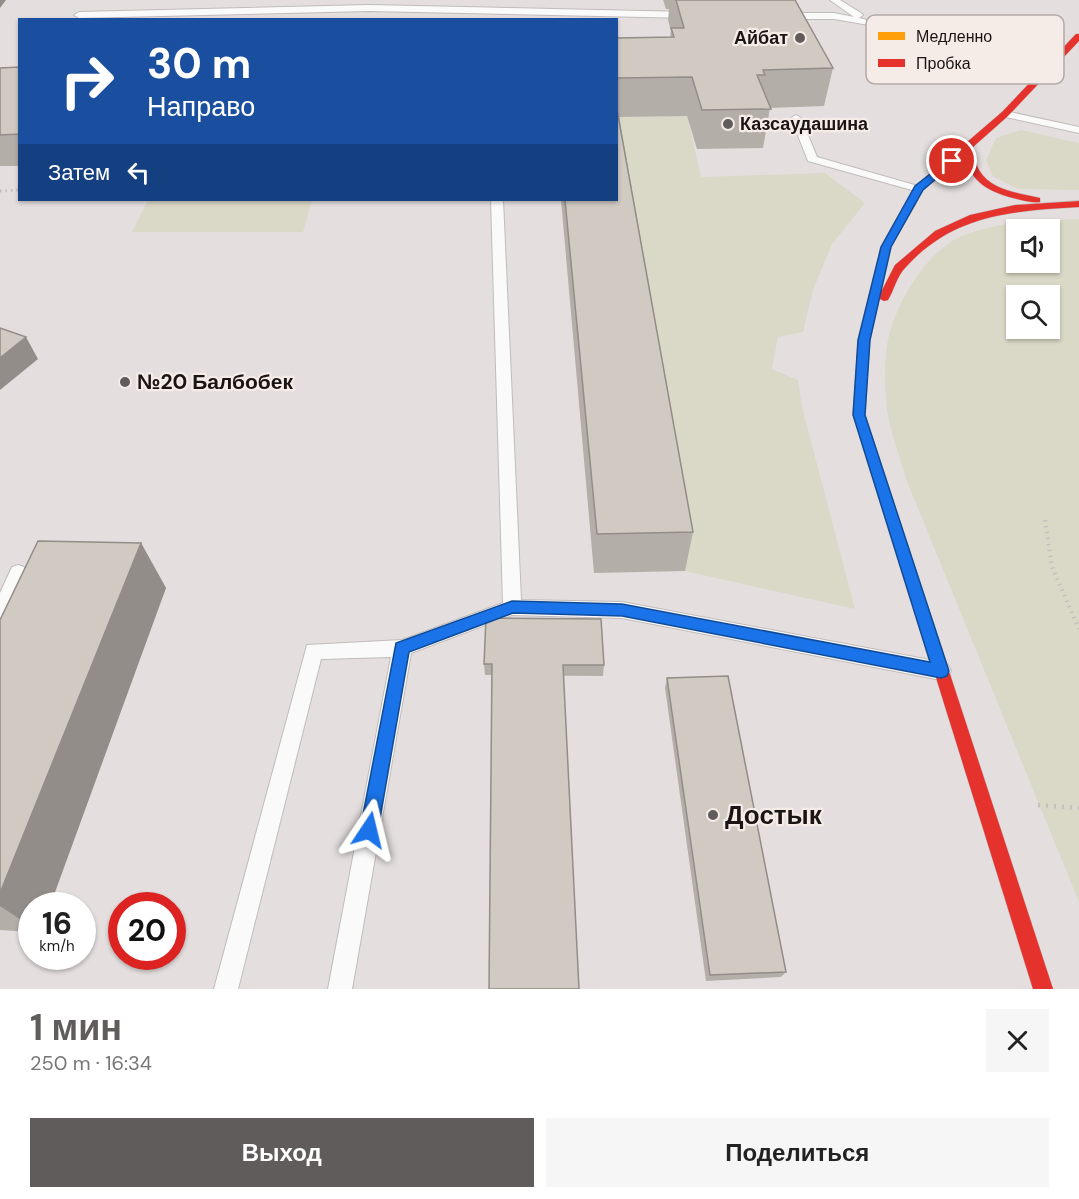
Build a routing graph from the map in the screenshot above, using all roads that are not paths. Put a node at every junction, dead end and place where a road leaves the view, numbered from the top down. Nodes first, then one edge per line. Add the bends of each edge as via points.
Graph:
1 (834, 0) edge
2 (79, 15) dead end
3 (704, 15) edge
4 (490, 16) edge
5 (775, 16) edge
6 (866, 20) edge
7 (866, 21) edge
8 (1079, 36) edge
9 (1064, 53) edge
10 (1035, 84) edge
11 (1005, 114) junction
12 (796, 118) dead end
13 (1079, 130) edge
14 (969, 148) junction
15 (919, 188) junction
16 (497, 201) edge
17 (1076, 204) edge
18 (864, 340) junction
19 (18, 572) dead end
20 (512, 607) junction
21 (0, 613) edge
22 (402, 648) junction
23 (941, 671) junction
24 (226, 989) edge
25 (340, 989) edge
26 (1043, 989) edge

1 - 6 lane
2 - 4 lane via 369,8
3 - 4 lane
5 - 7 lane via 834,16
8 - 9 main road
10 - 11 main road
11 - 13 lane
11 - 14 main road
12 - 15 lane via 812,159
14 - 15 main road
14 - 17 main road via 971,170 983,183 1024,198
15 - 18 main road via 886,247
16 - 20 lane
17 - 18 main road via 1015,208 974,217 939,233 899,267
18 - 23 main road via 859,415
19 - 21 lane
20 - 22 lane
20 - 23 lane via 622,610
22 - 24 lane via 314,651
22 - 25 lane
23 - 26 main road

